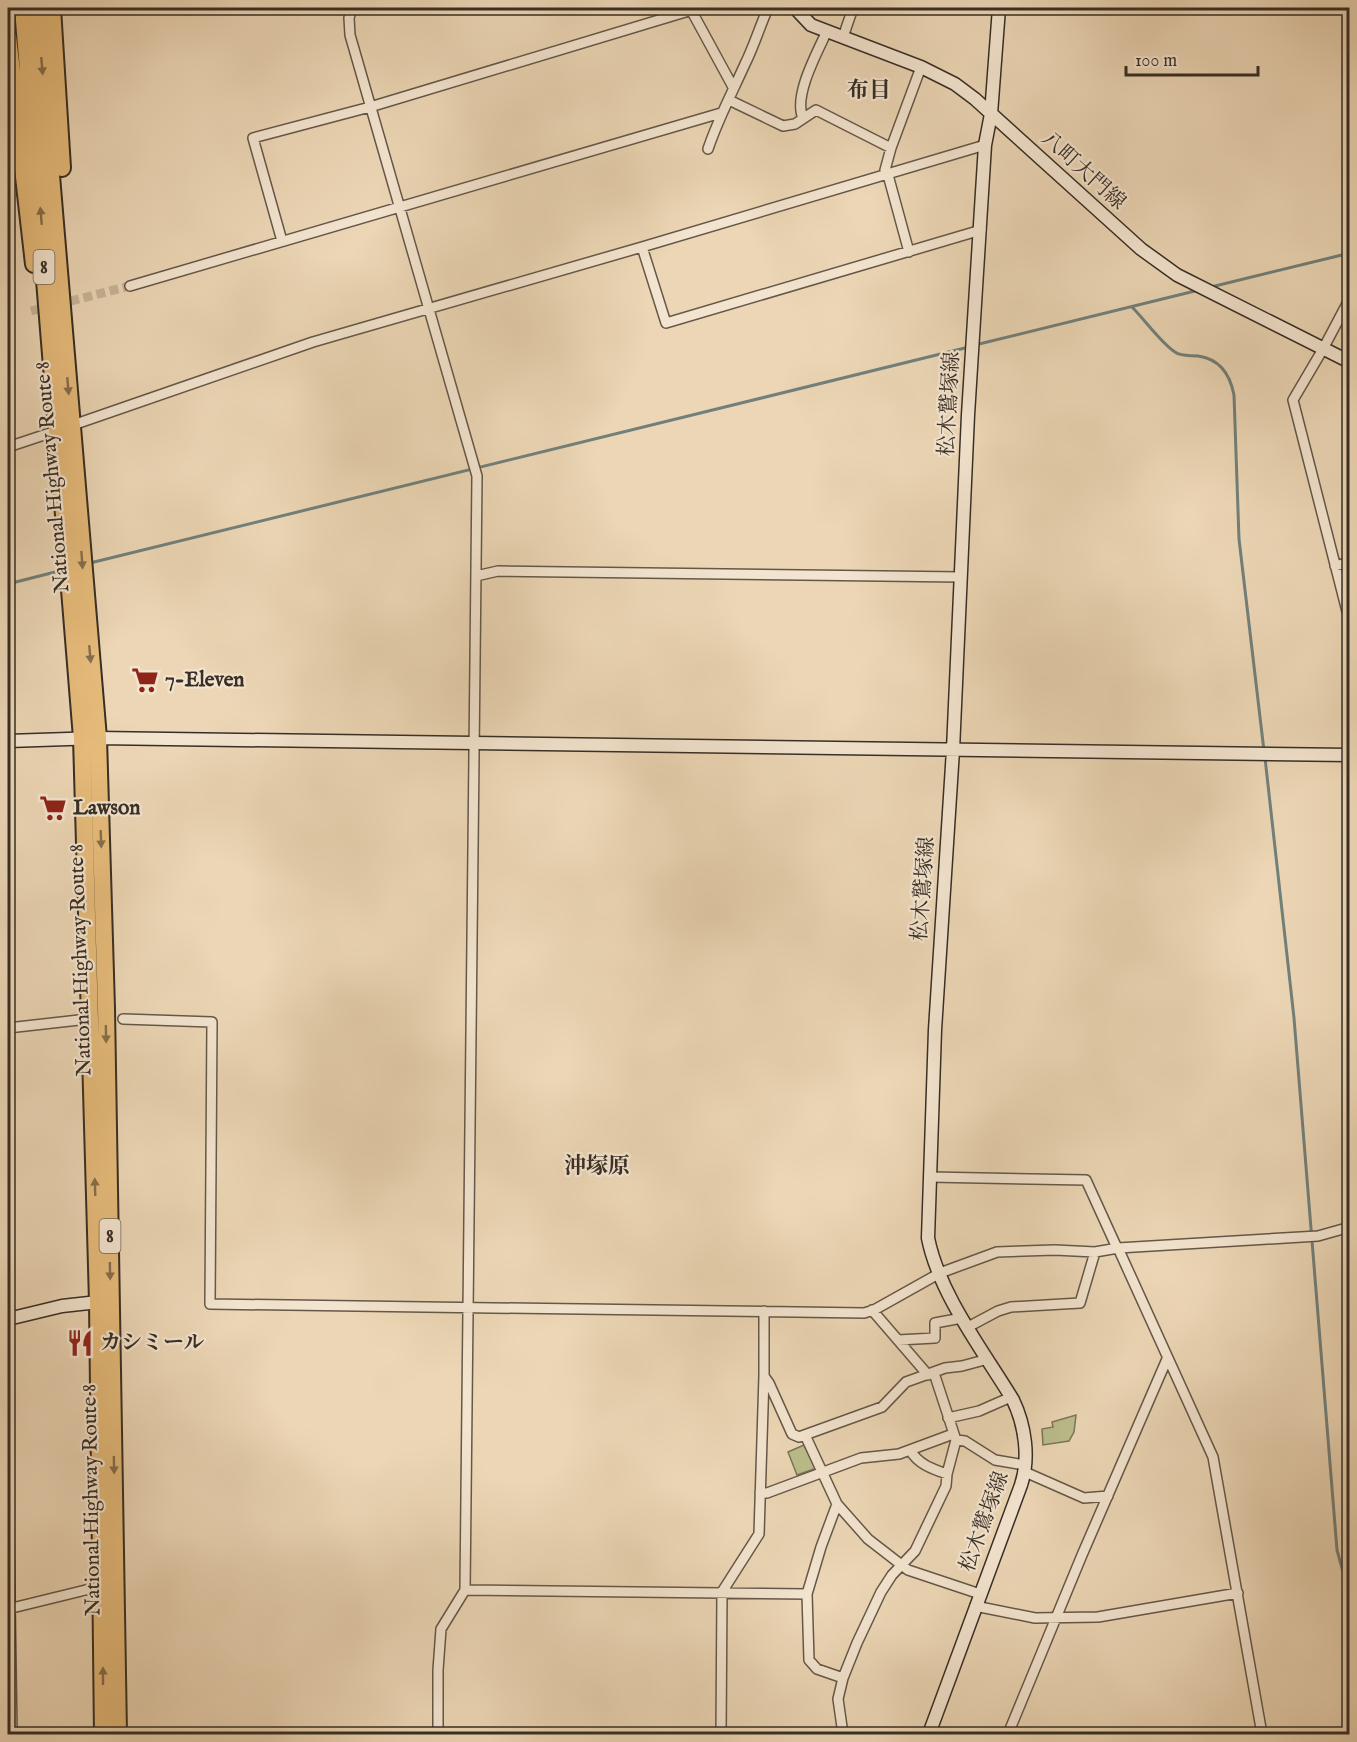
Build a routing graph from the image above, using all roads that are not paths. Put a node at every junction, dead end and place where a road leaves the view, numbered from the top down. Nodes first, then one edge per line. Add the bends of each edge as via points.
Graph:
1 (22, 8) edge
2 (37, 8) edge
3 (52, 8) edge
4 (352, 8) edge
5 (768, 8) edge
6 (795, 8) edge
7 (853, 8) edge
8 (999, 8) edge
9 (691, 9) edge
10 (827, 31) junction
11 (8, 37) edge
12 (843, 37) junction
13 (921, 67) junction
14 (733, 87) junction
15 (729, 100) junction
16 (370, 107) junction
17 (721, 113) junction
18 (992, 114) junction
19 (803, 118) junction
20 (985, 145) junction
21 (891, 148) junction
22 (708, 149) dead end
23 (887, 175) junction
24 (400, 205) junction
25 (981, 230) junction
26 (282, 241) junction
27 (642, 247) junction
28 (909, 252) junction
29 (130, 286) tunnel mouth
30 (1350, 298) edge
31 (428, 308) junction
32 (65, 346) junction
33 (1323, 349) junction
34 (1350, 362) edge
35 (53, 377) junction
36 (73, 425) junction
37 (56, 431) junction
38 (8, 447) edge
39 (72, 525) junction
40 (1350, 562) edge
41 (1335, 566) junction
42 (477, 576) junction
43 (961, 577) junction
44 (1350, 623) edge
45 (90, 738) junction
46 (8, 741) edge
47 (475, 742) junction
48 (953, 750) junction
49 (1350, 755) edge
50 (123, 1019) dead end
51 (79, 1020) dead end
52 (8, 1028) edge
53 (930, 1177) junction
54 (1350, 1227) edge
55 (1117, 1248) junction
56 (1095, 1252) junction
57 (940, 1273) junction
58 (98, 1302) junction
59 (468, 1307) junction
60 (872, 1310) junction
61 (764, 1311) junction
62 (8, 1319) edge
63 (965, 1323) junction
64 (898, 1340) junction
65 (988, 1359) junction
66 (1167, 1359) junction
67 (931, 1374) junction
68 (764, 1376) junction
69 (1011, 1397) junction
70 (948, 1418) junction
71 (805, 1435) junction
72 (955, 1437) junction
73 (910, 1450) junction
74 (8, 1469) edge
75 (1025, 1469) junction
76 (822, 1473) junction
77 (947, 1474) junction
78 (760, 1493) junction
79 (1108, 1496) junction
80 (837, 1504) junction
81 (903, 1564) junction
82 (102, 1586) junction
83 (465, 1590) junction
84 (722, 1592) junction
85 (1238, 1593) junction
86 (807, 1594) junction
87 (978, 1600) junction
88 (9, 1609) edge
89 (1057, 1618) junction
90 (843, 1678) junction
91 (12, 1734) edge
92 (103, 1734) edge
93 (118, 1734) edge
94 (438, 1734) edge
95 (721, 1734) edge
96 (843, 1734) edge
97 (929, 1734) edge
98 (1008, 1734) edge
99 (1262, 1734) edge

35 -> 1 highway, National Highway Route 8 / 8
2 -> 32 highway, National Highway Route 8 / 8
3 - 32 highway, 8 via 67,249
4 - 16 street via 350,35
5 - 14 street
6 - 10 main road, 八町大門線 via 811,25
7 - 12 street
8 - 18 main road, 松木鷲塚線
9 - 14 street
9 - 16 street
10 - 12 main road, 八町大門線
10 - 19 street via 805,82 800,111
11 - 35 highway, 8 via 26,207
12 - 13 main road, 八町大門線
13 - 18 main road, 八町大門線 via 955,84
13 - 21 street
14 - 15 street
15 - 17 street
15 - 19 street via 783,126
16 - 24 street
16 - 26 street via 253,138
17 - 22 street
17 - 24 street
18 - 20 main road, 松木鷲塚線
18 - 33 main road, 八町大門線 via 1141,249 1177,275
19 - 21 street via 816,110
20 - 23 street
20 - 25 main road, 松木鷲塚線
21 - 23 street
23 - 27 street
23 - 28 street
24 - 26 street
24 - 31 street
25 - 28 street
25 - 43 main road, 松木鷲塚線
26 - 29 street
27 - 28 street via 666,323
27 - 31 street
30 - 33 street
31 - 36 street via 313,342
31 - 42 street via 477,476
32 -> 36 highway, National Highway Route 8 / 8
33 - 34 main road, 八町大門線
33 - 41 street via 1293,400
35 - 37 highway, National Highway Route 8 / 8
36 - 39 highway, National Highway Route 8 / 8
37 - 38 street
37 - 39 highway, National Highway Route 8 / 8
39 - 45 highway, National Highway Route 8 / 8
40 - 41 street
41 - 44 street
42 - 43 street via 498,572
42 - 47 street
43 - 48 main road, 松木鷲塚線
45 - 46 main road
45 - 47 main road
58 -> 45 highway, National Highway Route 8 / 8
45 -> 93 highway, National Highway Route 8 / 8 via 106,1008
47 - 48 main road
47 - 59 street
48 - 49 main road
48 - 53 main road, 松木鷲塚線
50 - 59 street via 212,1022 210,1304
51 - 52 street
53 - 55 street via 1086,1180
53 - 57 main road, 松木鷲塚線 via 928,1238
54 - 55 street via 1318,1236
55 - 56 street
55 - 66 street
56 - 57 street via 997,1252
56 - 63 street via 1080,1303 1011,1307
57 - 60 street
57 - 63 main road, 松木鷲塚線
58 - 62 main road
58 - 82 highway, National Highway Route 8 / 8
59 - 61 street
59 - 83 street
60 - 61 street
60 - 64 street
61 - 68 street
63 - 64 street via 935,1323 935,1338
63 - 65 main road, 松木鷲塚線
64 - 67 street
65 - 67 street
65 - 69 main road, 松木鷲塚線
66 - 79 street
66 - 85 street via 1213,1457
67 - 70 street
67 - 71 street via 906,1382 882,1407
68 - 71 street via 792,1434
68 - 78 street
69 - 70 street via 979,1411
69 - 75 main road, 松木鷲塚線 via 1024,1432
70 - 72 street
71 - 76 street
72 - 73 street
72 - 75 street via 994,1460
72 - 77 street
73 - 76 street via 861,1458
73 - 77 street via 914,1458 930,1469
74 - 88 street
75 - 79 street via 1084,1498
75 - 87 main road, 松木鷲塚線
76 - 78 street
76 - 80 street
77 - 81 street via 930,1523
78 - 84 street via 759,1534
79 - 89 street
80 - 81 street via 868,1539
80 - 86 street
81 - 87 street via 908,1570
81 - 90 street via 881,1592
82 - 88 street
92 -> 82 highway, National Highway Route 8 / 8
83 - 84 street
83 - 94 street via 441,1629
84 - 86 street
84 - 95 street
85 - 89 street via 1098,1617
85 - 99 street
86 - 90 street via 809,1660 825,1674
87 - 89 street via 1016,1615
87 - 97 main road, 松木鷲塚線
88 - 91 street
89 - 98 street
90 - 96 street via 838,1699

